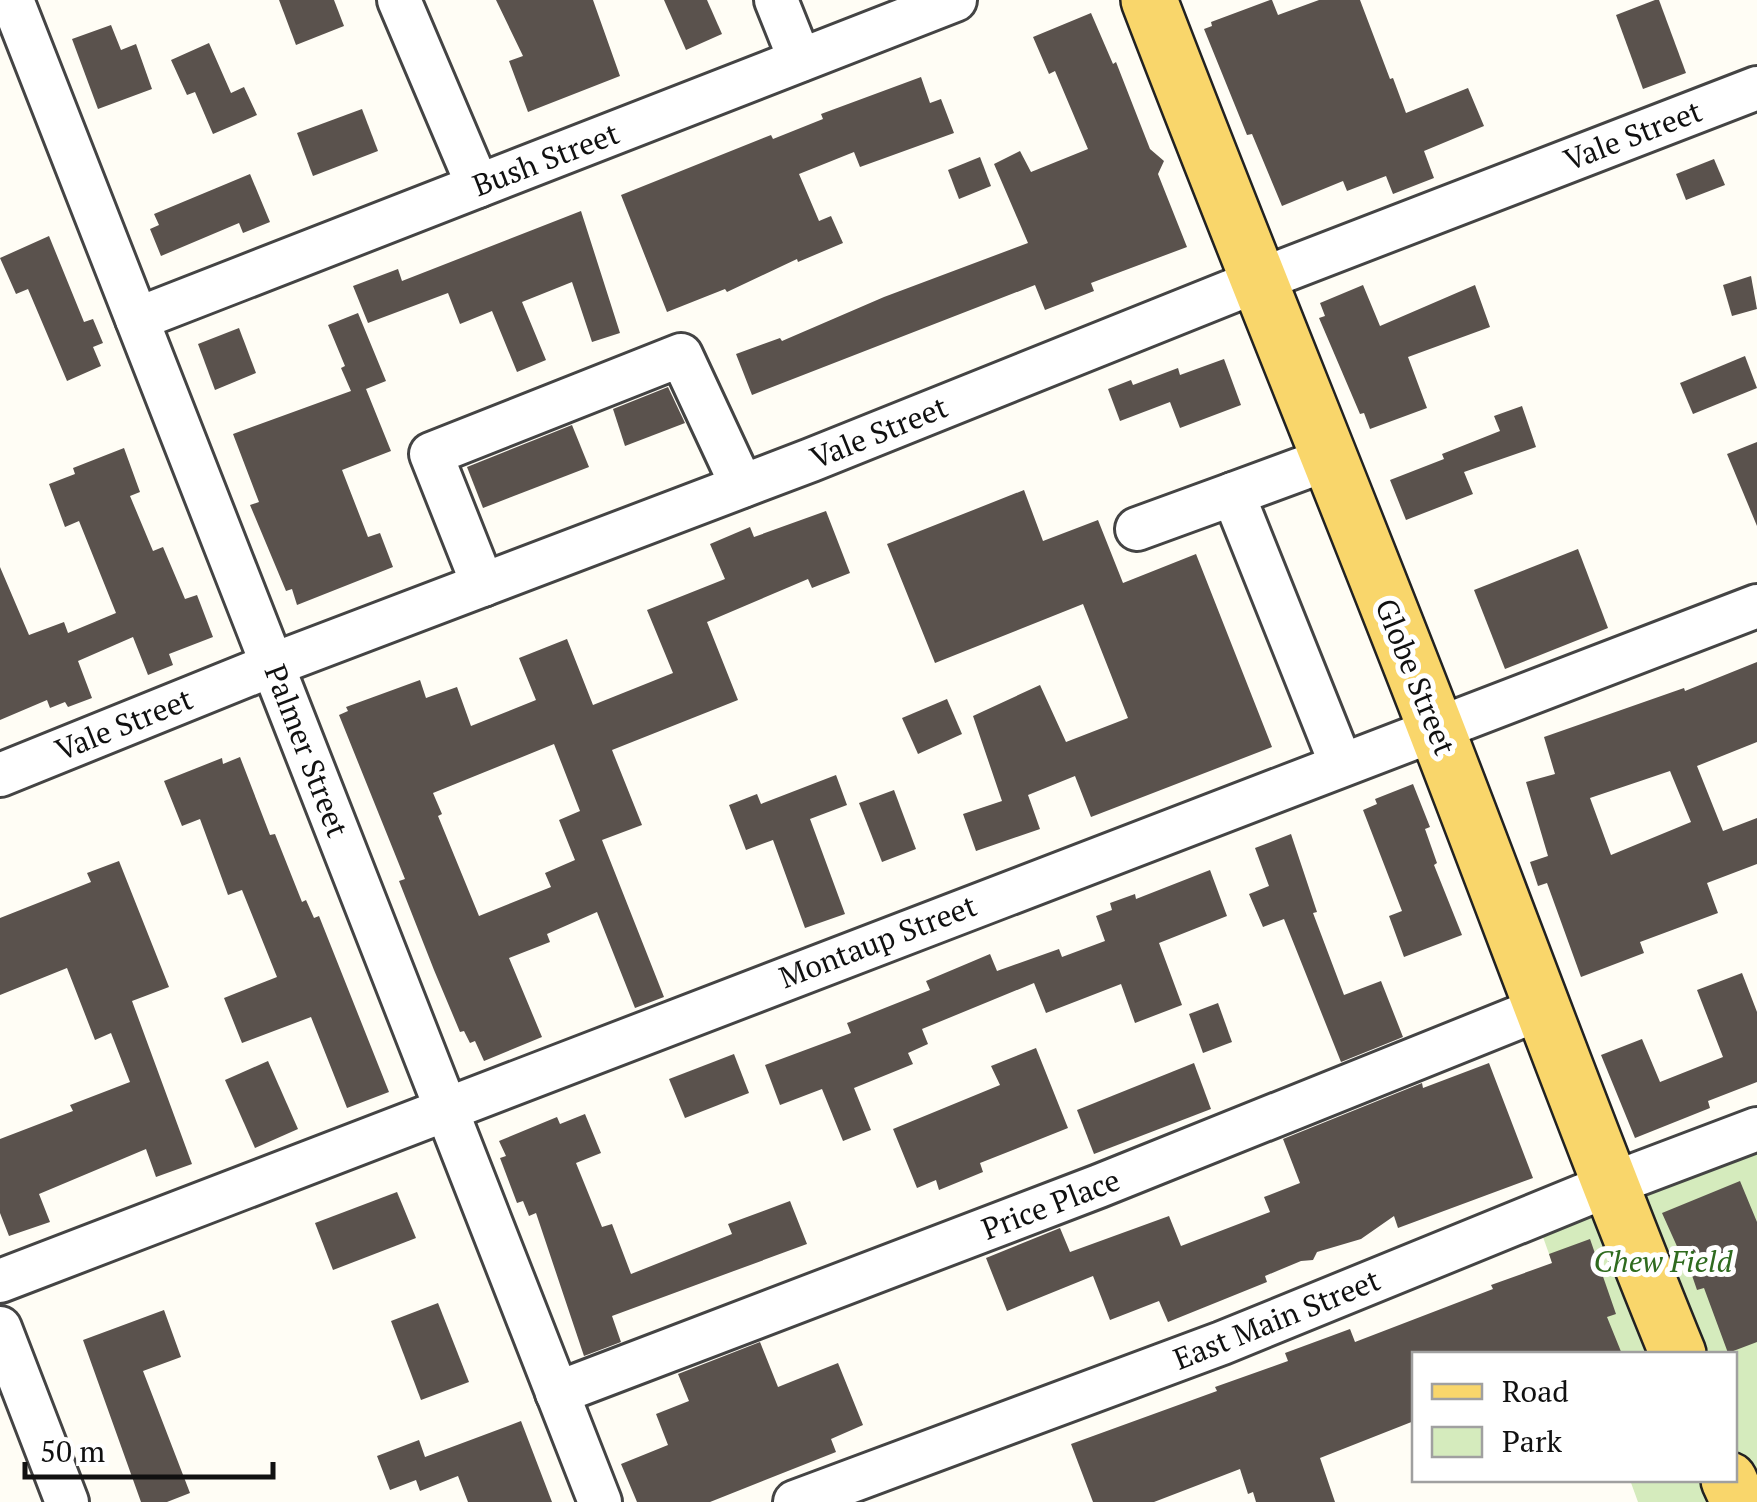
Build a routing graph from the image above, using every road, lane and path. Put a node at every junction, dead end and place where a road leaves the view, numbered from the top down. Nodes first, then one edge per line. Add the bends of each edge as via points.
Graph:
1 (12, 0) edge
2 (399, 0) edge
3 (776, 0) edge
4 (955, 0) edge
5 (1150, 0) edge
6 (800, 60) junction
7 (1757, 88) edge
8 (478, 186) junction
9 (1256, 280) junction
10 (137, 319) junction
11 (1328, 459) junction
12 (742, 486) junction
13 (1233, 494) junction
14 (1137, 530) dead end
15 (483, 585) junction
16 (1757, 606) edge
17 (272, 665) junction
18 (1436, 727) junction
19 (1341, 764) junction
20 (0, 775) edge
21 (1542, 1008) junction
22 (446, 1108) junction
23 (1757, 1129) edge
24 (1609, 1186) junction
25 (0, 1281) edge
26 (0, 1328) edge
27 (1677, 1352) edge
28 (557, 1394) junction
29 (67, 1502) edge
30 (600, 1502) edge
31 (795, 1502) edge

1 - 10 street, Palmer Street
2 - 8 street
3 - 6 street
4 - 6 street, Bush Street
5 - 9 main road, Globe Street
6 - 8 street, Bush Street
7 - 9 street, Vale Street
8 - 10 street, Bush Street
9 - 11 main road, Globe Street
9 - 12 street, Vale Street
10 - 17 street, Palmer Street
11 - 13 street
11 - 18 main road, Globe Street
12 - 15 street, Vale Street
12 - 15 street via 681,355 431,454
13 - 14 street
13 - 19 street
15 - 17 street, Vale Street
16 - 18 street, Montaup Street
17 - 20 street, Vale Street
17 - 22 street, Palmer Street
18 - 19 street, Montaup Street
18 - 21 main road, Globe Street
19 - 22 street, Montaup Street
21 - 24 main road, Globe Street
21 - 28 street, Price Place
22 - 25 street, Montaup Street
22 - 28 street, Palmer Street
23 - 24 street, East Main Street
24 - 27 main road, Globe Street
24 - 31 street, East Main Street via 1222,1343
26 - 29 street
28 - 30 street, Palmer Street

